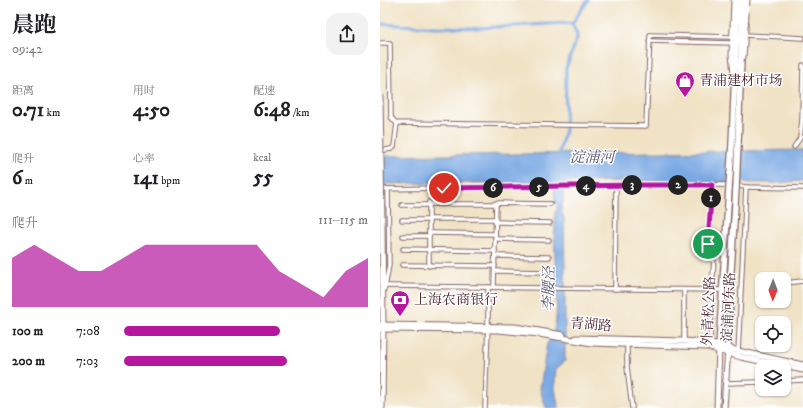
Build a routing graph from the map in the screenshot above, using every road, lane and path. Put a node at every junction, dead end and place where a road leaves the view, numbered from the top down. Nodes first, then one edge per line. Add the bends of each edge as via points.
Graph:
1 (734, 0) edge
2 (738, 0) edge
3 (743, 0) edge
4 (747, 0) edge
5 (745, 35) junction
6 (803, 38) edge
7 (732, 40) junction
8 (649, 41) junction
9 (380, 43) edge
10 (803, 65) edge
11 (737, 77) junction
12 (380, 89) edge
13 (380, 94) edge
14 (802, 120) edge
15 (397, 123) junction
16 (735, 144) junction
17 (794, 147) dead end
18 (380, 151) edge
19 (712, 185) junction
20 (616, 186) junction
21 (746, 187) junction
22 (803, 188) edge
23 (380, 189) edge
24 (388, 189) junction
25 (428, 204) junction
26 (496, 204) junction
27 (550, 204) dead end
28 (402, 205) dead end
29 (402, 220) dead end
30 (429, 220) junction
31 (495, 221) junction
32 (550, 224) dead end
33 (429, 234) junction
34 (495, 234) junction
35 (403, 236) dead end
36 (495, 239) junction
37 (549, 240) dead end
38 (403, 249) dead end
39 (429, 250) junction
40 (495, 251) junction
41 (495, 256) junction
42 (549, 257) dead end
43 (402, 265) dead end
44 (429, 266) junction
45 (495, 266) junction
46 (383, 271) junction
47 (495, 271) junction
48 (549, 272) dead end
49 (387, 281) junction
50 (803, 281) edge
51 (791, 283) edge
52 (386, 286) junction
53 (488, 287) junction
54 (494, 287) junction
55 (615, 289) junction
56 (684, 290) junction
57 (712, 290) junction
58 (722, 290) junction
59 (382, 294) junction
60 (382, 327) edge
61 (488, 328) junction
62 (566, 337) junction
63 (684, 341) junction
64 (710, 343) junction
65 (627, 344) junction
66 (718, 348) junction
67 (728, 350) junction
68 (738, 354) junction
69 (803, 365) edge
70 (803, 370) edge
71 (803, 380) edge
72 (791, 381) edge
73 (755, 382) edge
74 (725, 383) junction
75 (382, 408) edge
76 (485, 408) edge
77 (632, 408) edge
78 (717, 408) edge
79 (724, 408) edge

1 - 7 main road
2 - 11 main road, 外青松公路
3 - 11 main road, 外青松公路
4 - 5 main road
5 - 6 street
5 - 11 main road via 744,53
7 - 8 street
7 - 8 street via 650,35
7 - 11 main road via 732,61
8 - 15 street via 646,126
9 - 15 street via 390,43 391,117
10 - 14 street
11 - 16 main road, 外青松公路
12 - 13 main road
13 - 46 main road, bridge
14 - 17 street via 800,138
15 - 18 street via 394,147
16 - 58 main road, 外青松公路, bridge via 729,188
16 - 67 main road, 外青松公路, bridge via 736,188
19 - 20 street
19 - 21 street
19 - 57 street via 708,244 714,254
20 - 24 street
20 - 55 street
21 - 22 street
21 - 68 street, 淀浦河东路
23 - 24 street
24 - 49 street
25 - 26 street
25 - 28 street
25 - 30 street
26 - 27 street
26 - 31 street
29 - 30 street
30 - 31 street
30 - 33 street
31 - 32 street
31 - 34 street
33 - 34 street
33 - 35 street
33 - 39 street
34 - 36 street
36 - 37 street
36 - 40 street
38 - 39 street
39 - 40 street
39 - 44 street
40 - 41 street
41 - 42 street
41 - 45 street
43 - 44 street
44 - 45 street
45 - 47 street
46 - 49 street
46 - 59 main road
47 - 48 street
47 - 54 street
49 - 52 street
50 - 51 street
52 - 53 street
52 - 59 street
53 - 54 street
53 - 61 street
54 - 55 street
55 - 56 street
56 - 57 street
56 - 63 street
57 - 58 street
57 - 64 street
58 - 66 main road, 外青松公路
59 - 60 main road
60 - 61 main road, 青湖路
60 - 75 main road
61 - 62 main road, 青湖路
61 - 76 street
62 - 63 main road, 青湖路
62 - 65 main road, 青湖路 via 592,343
63 - 64 main road, 青湖路
64 - 66 main road, 青湖路
65 - 66 main road, 青湖路
65 - 77 street
66 - 67 main road, 青湖路
66 - 78 main road, 外青松公路
67 - 68 main road
67 - 74 main road, 外青松公路
68 - 69 main road
68 - 70 main road
71 - 72 street
73 - 74 street
74 - 79 main road, 外青松公路

